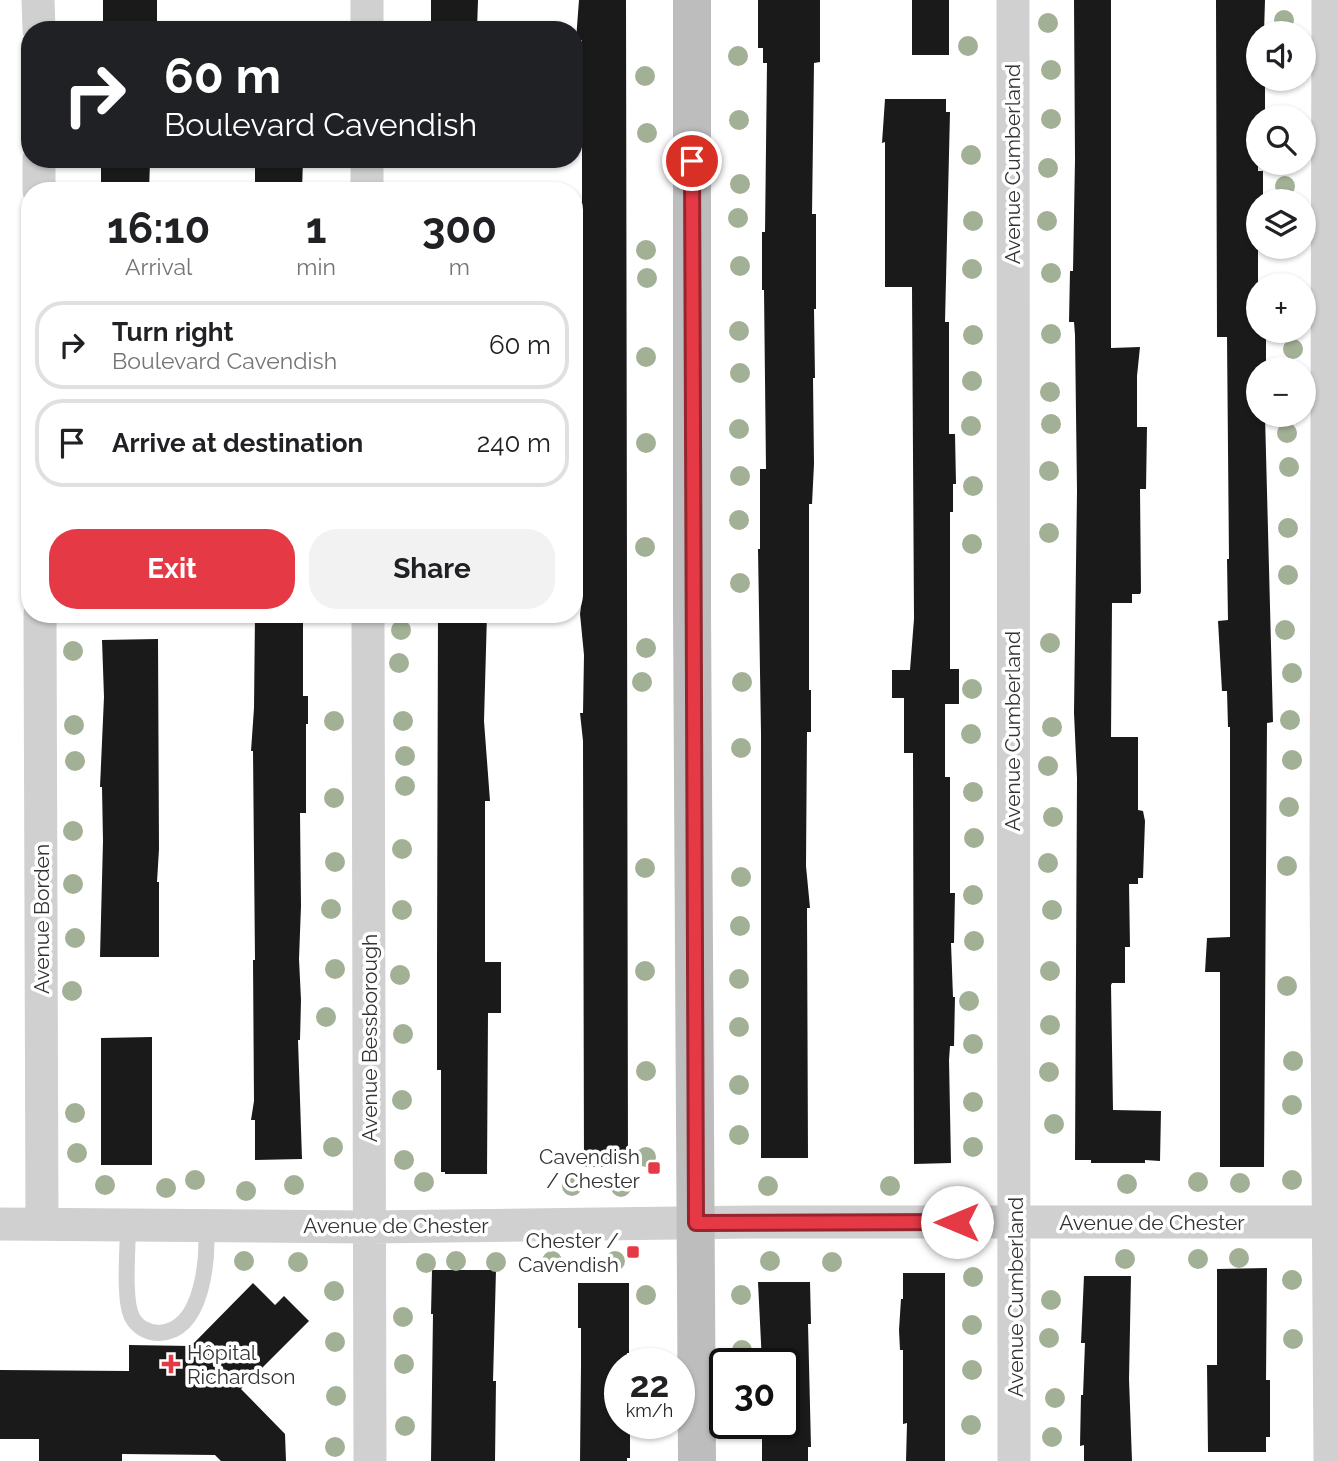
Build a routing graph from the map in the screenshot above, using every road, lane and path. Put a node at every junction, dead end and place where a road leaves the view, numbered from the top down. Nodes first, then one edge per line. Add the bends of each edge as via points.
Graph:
1 (38, 0) edge
2 (366, 0) edge
3 (692, 0) edge
4 (1013, 0) edge
5 (1328, 0) edge
6 (38, 21) edge
7 (367, 21) edge
8 (40, 623) edge
9 (368, 623) edge
10 (1015, 1222) junction
11 (1334, 1222) edge
12 (696, 1223) junction
13 (0, 1224) edge
14 (42, 1224) junction
15 (206, 1224) junction
16 (128, 1226) junction
17 (369, 1227) junction
18 (369, 1461) edge
19 (697, 1461) edge
20 (1014, 1461) edge
21 (1330, 1461) edge

1 - 6 street
2 - 7 street
3 - 12 main road
4 - 10 street, Avenue Cumberland
5 - 11 street via 1326,870
8 - 14 street, Avenue Borden
9 - 17 street, Avenue Bessborough
10 - 11 street, Avenue de Chester
10 - 12 street, Avenue de Chester
10 - 20 street, Avenue Cumberland
11 - 21 street
12 - 17 street, Avenue de Chester
12 - 19 main road
13 - 14 street, Avenue de Chester
14 - 16 street, Avenue de Chester
15 - 16 street, Avenue de Chester
15 - 16 lane via 206,1264 197,1297 181,1324 159,1333 140,1326 128,1306
15 - 17 street, Avenue de Chester
17 - 18 street, Avenue Bessborough

